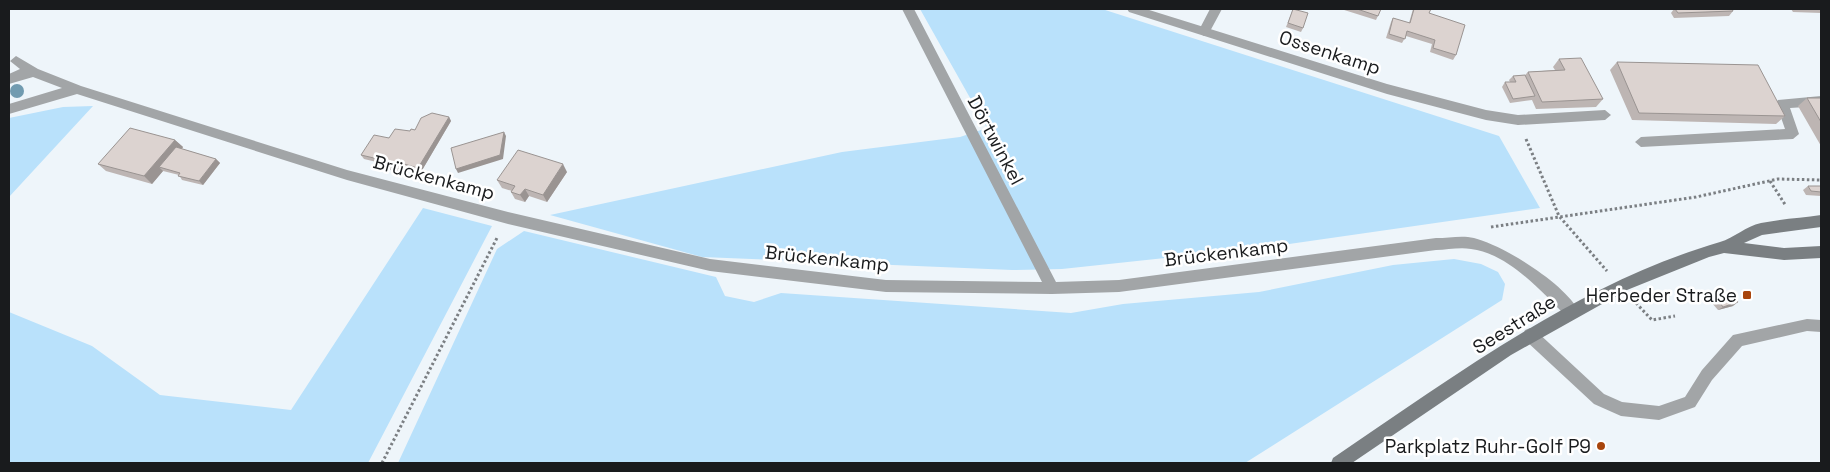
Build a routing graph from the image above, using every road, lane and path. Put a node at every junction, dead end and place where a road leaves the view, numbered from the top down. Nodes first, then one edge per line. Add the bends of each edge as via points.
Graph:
1 (908, 9) edge
2 (1133, 9) edge
3 (1216, 9) edge
4 (1204, 32) junction
5 (16, 61) dead end
6 (34, 72) junction
7 (9, 78) edge
8 (77, 89) junction
9 (1821, 101) edge
10 (9, 109) edge
11 (1605, 115) dead end
12 (1518, 120) junction
13 (1641, 142) dead end
14 (1821, 180) edge
15 (1559, 216) junction
16 (508, 218) junction
17 (1821, 221) edge
18 (1483, 230) dead end
19 (1724, 246) junction
20 (1821, 252) edge
21 (1622, 286) junction
22 (1052, 288) junction
23 (1572, 312) junction
24 (1675, 316) dead end
25 (1821, 326) edge
26 (1530, 335) junction
27 (382, 463) edge
28 (1339, 463) edge

1 - 22 street, Dörtwinkel
2 - 4 street, Ossenkamp
3 - 4 street
4 - 12 street, Ossenkamp via 1387,89 1486,115
5 - 6 street, Brückenkamp
6 - 7 street
6 - 8 street, Brückenkamp
8 - 10 street
8 - 16 street, Brückenkamp via 347,175
9 - 13 street via 1782,103 1793,134
11 - 12 street, Ossenkamp
12 - 15 path
14 - 15 path via 1778,179 1696,197
15 - 18 path
15 - 21 path
16 - 22 street, Brückenkamp via 710,266 886,286
16 - 27 path
17 - 19 main road, Seestraße via 1760,229
19 - 20 main road, Seestraße via 1784,254
19 - 21 main road, Seestraße
21 - 23 main road, Seestraße
21 - 24 path via 1652,320
22 - 23 street, Brückenkamp via 1119,286 1436,244 1473,243 1504,256 1547,287
23 - 26 main road, Seestraße
25 - 26 street via 1807,325 1738,340 1707,375 1690,402 1659,412 1622,408 1599,399
26 - 28 main road, Seestraße

